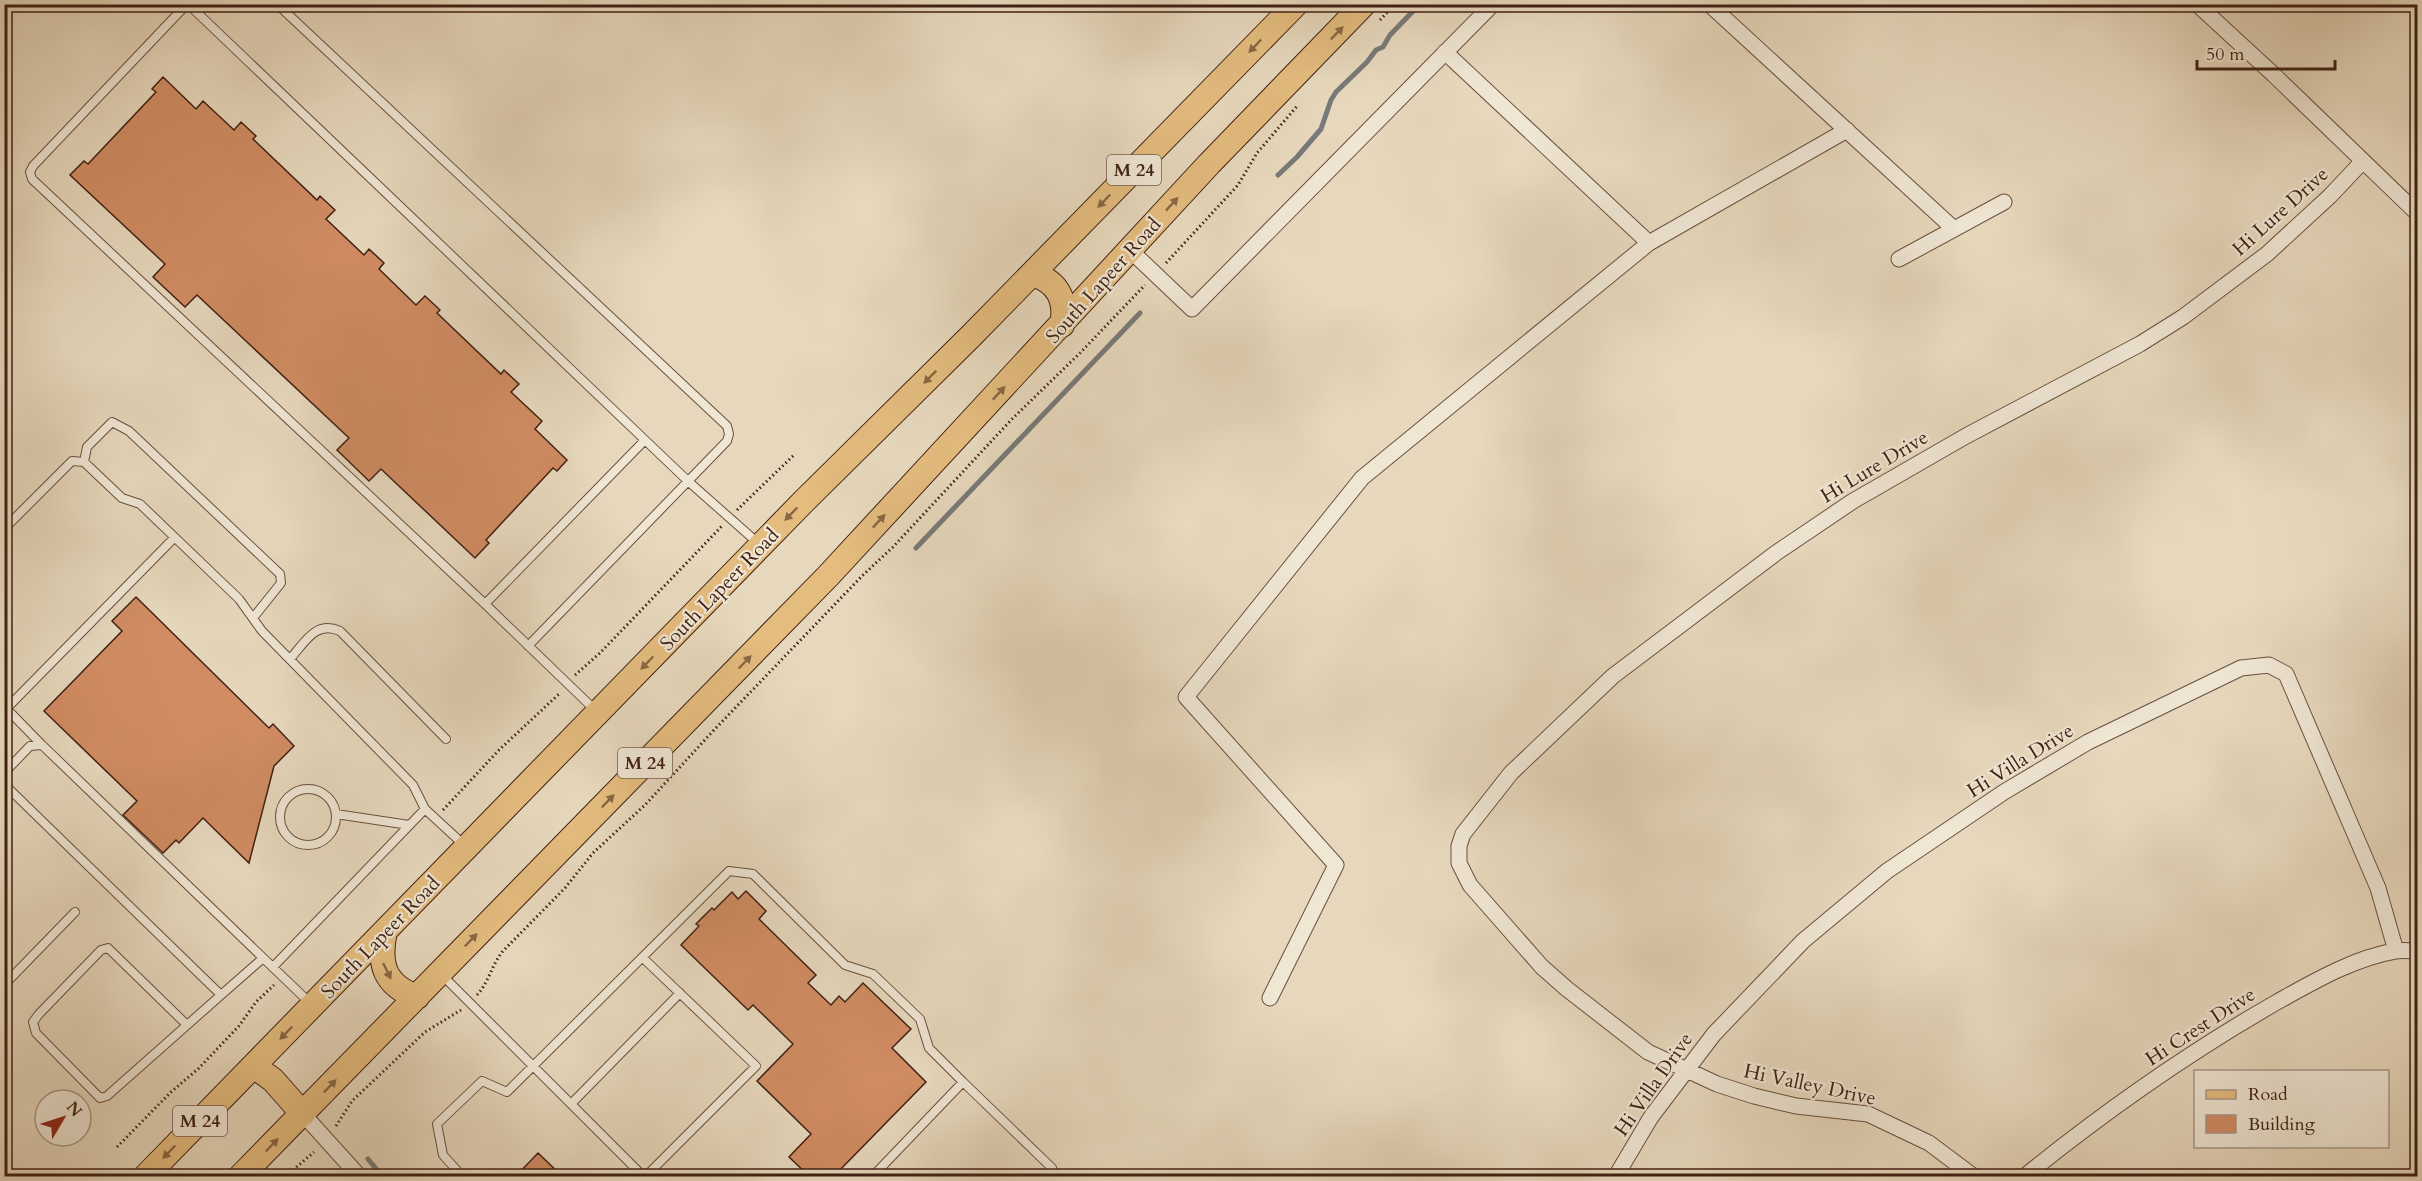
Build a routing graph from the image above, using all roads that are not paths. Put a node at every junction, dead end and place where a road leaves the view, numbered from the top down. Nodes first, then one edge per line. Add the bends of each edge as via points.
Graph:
1 (187, 4) edge
2 (277, 4) edge
3 (1296, 4) edge
4 (1493, 4) edge
5 (1709, 4) edge
6 (2197, 4) edge
7 (1372, 13) edge
8 (1445, 52) junction
9 (1847, 130) junction
10 (2364, 161) junction
11 (2004, 202) dead end
12 (2418, 214) edge
13 (1953, 228) junction
14 (1649, 243) junction
15 (1130, 250) junction
16 (1899, 259) dead end
17 (1032, 274) junction
18 (1062, 325) junction
19 (645, 440) junction
20 (84, 462) junction
21 (689, 482) junction
22 (4, 529) edge
23 (174, 538) junction
24 (761, 546) junction
25 (485, 604) junction
26 (253, 618) junction
27 (528, 646) junction
28 (290, 659) junction
29 (6, 707) edge
30 (598, 713) junction
31 (446, 739) dead end
32 (42, 745) junction
33 (4, 772) edge
34 (4, 784) edge
35 (425, 809) junction
36 (336, 814) junction
37 (409, 825) junction
38 (467, 848) junction
39 (1459, 863) joint
40 (75, 912) dead end
41 (385, 931) junction
42 (2396, 951) junction
43 (2418, 951) edge
44 (643, 958) junction
45 (262, 959) junction
46 (273, 967) junction
47 (440, 972) junction
48 (4, 985) edge
49 (680, 993) junction
50 (221, 995) junction
51 (417, 997) junction
52 (1270, 998) dead end
53 (312, 1006) junction
54 (187, 1025) junction
55 (254, 1066) junction
56 (534, 1067) junction
57 (1686, 1070) junction
58 (963, 1082) junction
59 (571, 1104) junction
60 (303, 1114) junction
61 (146, 1176) edge
62 (241, 1176) edge
63 (359, 1176) edge
64 (462, 1176) edge
65 (645, 1176) edge
66 (873, 1176) edge
67 (1050, 1176) edge
68 (1616, 1176) edge
69 (1973, 1176) edge
70 (2025, 1176) edge

1 - 19 lane
1 - 25 lane via 33,166 33,179
2 - 21 lane via 727,426 727,441
3 -> 17 main road, South Lapeer Road / M 24
4 - 8 street
5 - 9 street
6 - 10 street
15 -> 7 main road, South Lapeer Road / M 24 via 1209,164
8 - 14 street
8 - 15 street via 1192,309
9 - 13 street
9 - 14 street
10 - 12 street
10 - 39 street, Hi Lure Drive via 2281,242 2184,317 1853,501 1776,553 1613,676 1511,773 1463,834
11 - 13 street
13 - 16 street
14 - 52 street via 1362,478 1186,697 1336,865
15 - 18 main road, South Lapeer Road / M 24
17 - 18 main road via 1041,276 1058,292 1064,303
17 -> 24 main road, South Lapeer Road / M 24
47 -> 18 main road, South Lapeer Road / M 24 via 828,576
19 - 21 lane
19 - 25 lane
20 - 22 lane via 72,461
20 - 23 lane via 123,498 140,504
20 - 26 lane via 87,447 112,422 138,439 280,574 281,584
21 - 24 lane
21 - 27 lane
23 - 26 lane via 239,599
23 - 29 lane
24 -> 30 main road, South Lapeer Road / M 24
25 - 27 lane
26 - 28 lane
27 - 30 lane
28 - 31 lane via 318,628 329,626 340,631
28 - 35 lane via 413,785
29 - 32 lane
30 - 38 main road, South Lapeer Road / M 24
32 - 33 lane via 30,746
32 - 45 lane
34 - 50 lane
35 - 37 lane
35 - 38 lane
36 - 36 lane via 328,838 311,846 293,841 280,816 288,798 304,790 321,792 334,805
36 - 37 lane
37 - 46 lane
38 - 41 main road, South Lapeer Road / M 24
39 - 57 street, Hi Valley Drive via 1470,885 1542,967 1648,1052
40 - 48 lane
41 -> 51 main road via 381,949 387,975 404,992
41 - 53 main road, South Lapeer Road / M 24
42 - 43 street, Hi Crest Drive
42 - 57 street, Hi Villa Drive via 2378,888 2286,674 2269,665 2241,668 2088,742 2004,792 1887,871 1803,941 1713,1034
42 - 70 street, Hi Crest Drive via 2306,986 2227,1031 2087,1126
44 - 49 lane
44 - 56 lane
44 - 58 lane via 729,871 753,874 845,965 873,974 920,1019 929,1048
45 - 46 lane
45 - 50 lane
46 - 53 lane
47 - 51 main road, South Lapeer Road / M 24
47 - 56 lane
49 - 59 lane
49 - 65 lane via 756,1066
50 - 54 lane
60 -> 51 main road, South Lapeer Road / M 24
53 -> 55 main road, South Lapeer Road / M 24
54 - 54 lane via 100,1098 36,1034 33,1022 101,950 108,948
55 - 60 main road via 273,1080
55 -> 61 main road, South Lapeer Road / M 24
56 - 59 lane
56 - 64 lane via 507,1092 482,1081 437,1124 443,1155
57 - 68 street, Hi Villa Drive via 1651,1117
57 - 69 street, Hi Valley Drive via 1754,1096 1796,1106 1868,1114 1929,1143
58 - 66 lane
58 - 67 lane via 1052,1168
59 - 65 lane
62 -> 60 main road, South Lapeer Road / M 24
60 - 63 street

